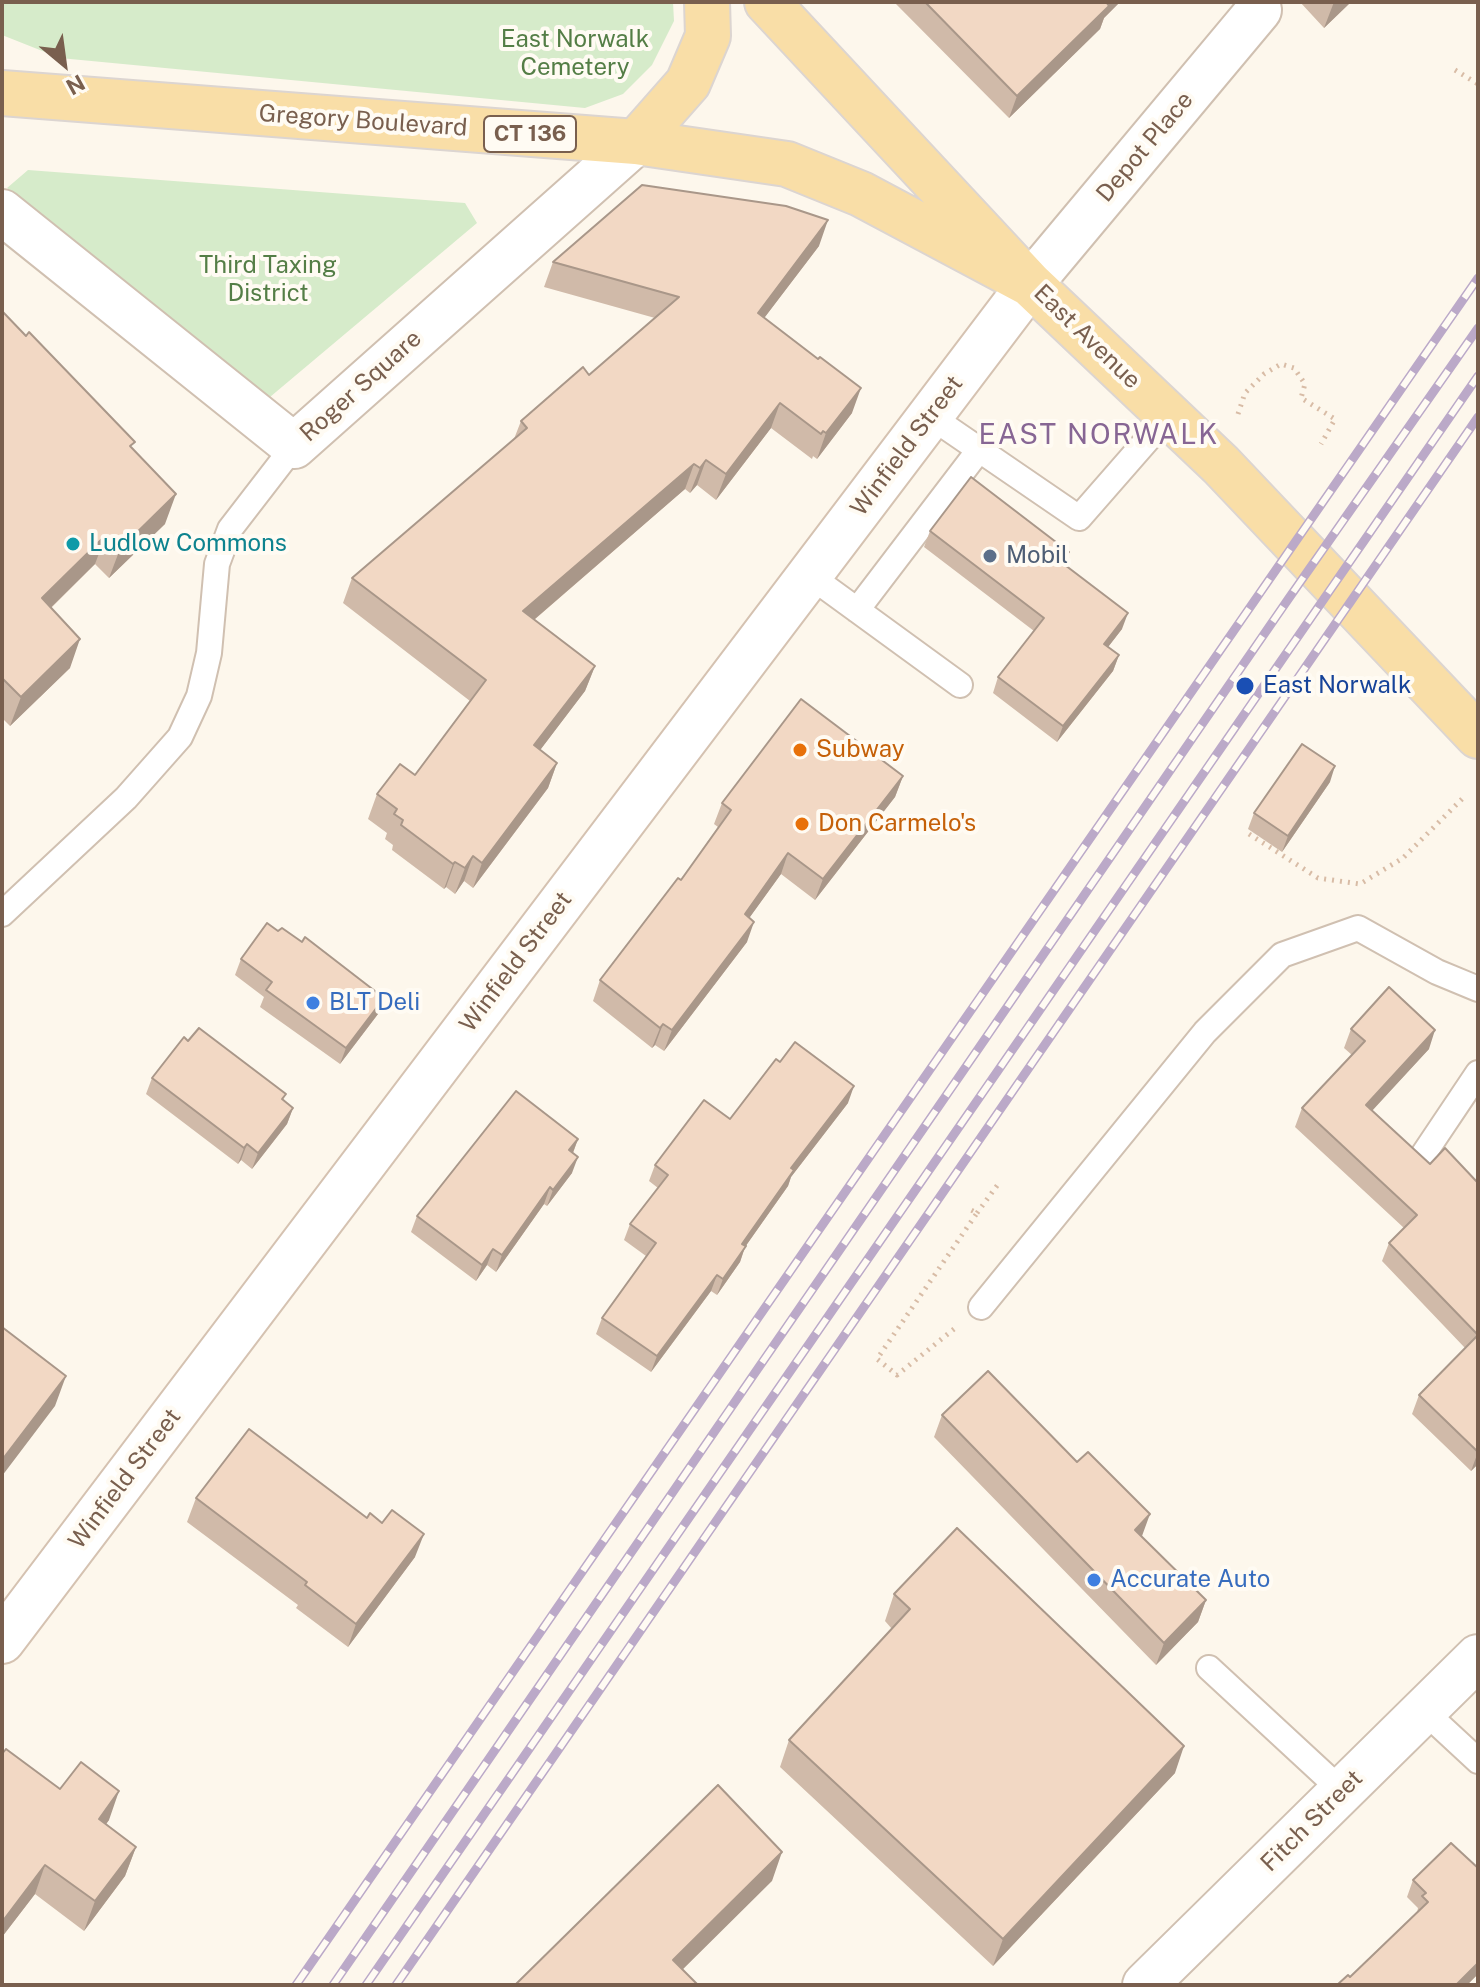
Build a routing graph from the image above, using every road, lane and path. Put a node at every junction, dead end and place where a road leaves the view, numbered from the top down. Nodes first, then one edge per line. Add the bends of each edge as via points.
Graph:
1 (707, 2) edge
2 (767, 2) edge
3 (1256, 6) edge
4 (1455, 70) dead end
5 (1478, 84) edge
6 (2, 93) edge
7 (636, 142) junction
8 (2, 212) edge
9 (1030, 284) junction
10 (1169, 415) junction
11 (930, 416) junction
12 (1236, 419) dead end
13 (1321, 444) dead end
14 (294, 446) junction
15 (979, 450) junction
16 (809, 575) junction
17 (857, 610) junction
18 (960, 685) dead end
19 (1478, 736) edge
20 (1465, 796) dead end
21 (1249, 834) dead end
22 (2, 914) edge
23 (1478, 989) edge
24 (1478, 1073) edge
25 (1421, 1158) edge
26 (999, 1183) dead end
27 (981, 1307) joint
28 (2, 1641) edge
29 (1478, 1657) edge
30 (1209, 1668) dead end
31 (1424, 1711) junction
32 (1478, 1761) edge
33 (1342, 1791) junction
34 (1145, 1985) edge

1 - 7 main road via 708,36 688,83
2 - 9 main road, East Avenue
3 - 9 main road, Depot Place
4 - 5 path
6 - 7 main road, Gregory Boulevard / CT 136
7 - 9 main road, Gregory Boulevard / CT 136 via 787,164 861,194
7 - 14 main road, Roger Square
8 - 14 main road, Roger Square
9 - 10 main road, East Avenue
9 - 11 main road, Winfield Street
10 - 15 lane via 1079,518
10 - 19 main road, East Avenue
11 - 15 lane
11 - 16 main road, Winfield Street
12 - 13 path via 1245,393 1281,364 1294,368 1305,384 1301,398 1335,419
14 - 22 lane via 230,529 217,564 209,653 199,696 180,737 126,798
15 - 17 lane
16 - 17 lane
16 - 28 main road, Winfield Street
17 - 18 lane
20 - 21 path via 1403,858 1360,884 1318,878
23 - 27 lane via 1358,928 1282,955 1205,1032
24 - 25 lane
26 - 27 path via 974,1212 877,1359 897,1375
29 - 31 main road, Fitch Street
30 - 33 lane
31 - 32 lane
31 - 33 main road, Fitch Street
33 - 34 main road, Fitch Street

